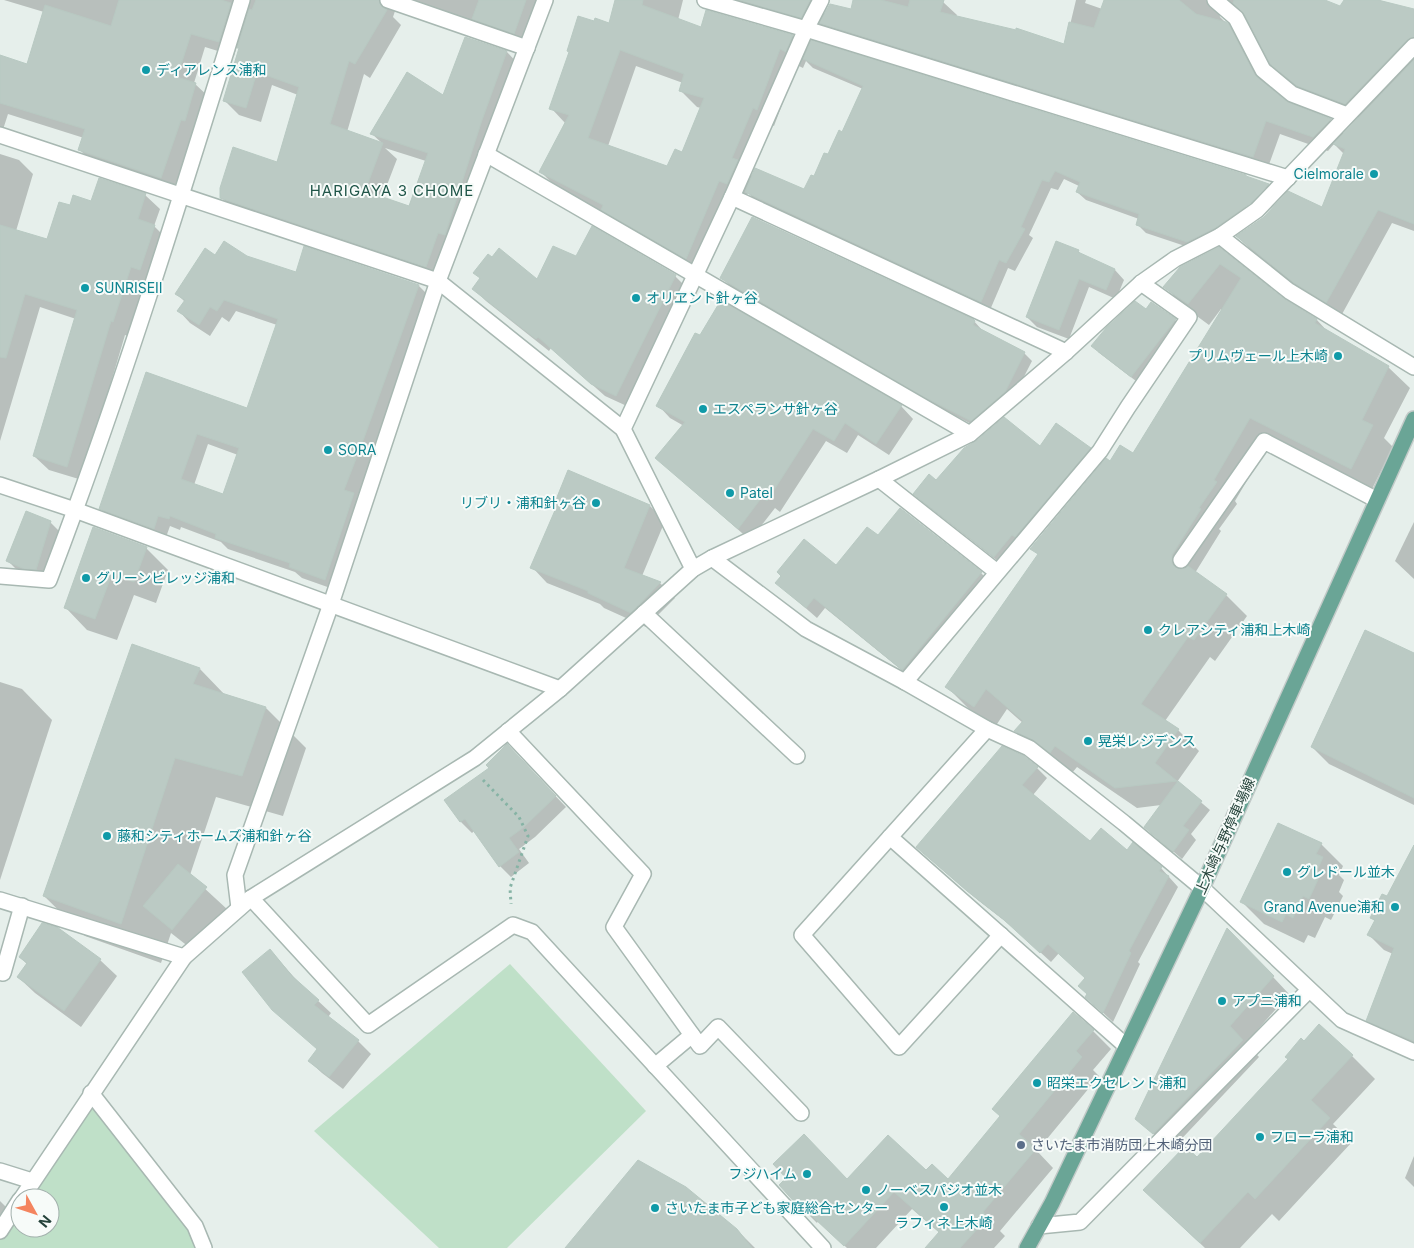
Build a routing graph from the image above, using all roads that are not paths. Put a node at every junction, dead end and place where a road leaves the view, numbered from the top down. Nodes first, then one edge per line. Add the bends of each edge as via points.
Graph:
1 (242, 0) edge
2 (388, 0) edge
3 (545, 0) edge
4 (706, 0) edge
5 (821, 0) edge
6 (1215, 0) edge
7 (806, 29) junction
8 (1414, 46) edge
9 (527, 48) junction
10 (1347, 115) junction
11 (0, 135) edge
12 (486, 154) junction
13 (1288, 178) junction
14 (182, 195) junction
15 (732, 197) junction
16 (1220, 236) junction
17 (695, 276) junction
18 (438, 281) junction
19 (1141, 283) junction
20 (1066, 352) junction
21 (1414, 367) edge
22 (1414, 419) edge
23 (623, 429) junction
24 (970, 434) junction
25 (879, 479) junction
26 (0, 485) edge
27 (1377, 500) junction
28 (75, 510) junction
29 (712, 558) junction
30 (1181, 560) dead end
31 (694, 569) junction
32 (997, 572) junction
33 (0, 576) edge
34 (331, 604) junction
35 (644, 613) junction
36 (905, 682) junction
37 (560, 689) junction
38 (987, 729) junction
39 (508, 732) junction
40 (797, 756) dead end
41 (890, 837) junction
42 (1202, 888) junction
43 (0, 900) edge
44 (245, 903) junction
45 (22, 906) junction
46 (1002, 935) junction
47 (184, 957) junction
48 (3, 973) dead end
49 (1309, 990) junction
50 (692, 1035) junction
51 (1126, 1046) junction
52 (1414, 1052) edge
53 (655, 1066) junction
54 (91, 1093) junction
55 (801, 1113) dead end
56 (0, 1171) edge
57 (32, 1181) junction
58 (28, 1188) edge
59 (10, 1216) edge
60 (1039, 1226) junction
61 (0, 1231) edge
62 (204, 1248) edge
63 (823, 1248) edge
64 (1027, 1248) edge

1 - 14 street
2 - 9 street
3 - 9 street
4 - 7 street
5 - 7 street
6 - 10 street via 1236,18 1263,70 1292,94
7 - 13 street
7 - 15 street
8 - 10 street
9 - 12 street
10 - 13 street
11 - 14 street
12 - 17 street
12 - 18 street
13 - 16 street via 1257,210
14 - 18 street
14 - 28 street
15 - 17 street
15 - 20 street
16 - 19 street via 1175,259
16 - 21 street via 1289,291
17 - 23 street
17 - 24 street
18 - 23 street
18 - 34 street
19 - 20 street
19 - 32 street via 1189,317 1100,451
20 - 24 street
22 - 27 main road, 上木崎与野停車場線
23 - 31 street
24 - 25 street
25 - 29 street
25 - 32 street
26 - 28 street
27 - 30 street via 1264,441
27 - 42 main road, 上木崎与野停車場線
28 - 33 street via 49,580
28 - 34 street
29 - 31 street
29 - 36 street via 806,629
31 - 35 street
32 - 36 street
34 - 37 street
34 - 44 street via 235,875
35 - 37 street
35 - 40 street
36 - 38 street
37 - 39 street
38 - 41 street
38 - 42 street via 1029,748
39 - 44 street via 467,763
39 - 50 street via 643,874 614,927
41 - 46 street
41 - 46 street via 802,935 899,1047
42 - 49 street
42 - 51 main road, 上木崎与野停車場線
43 - 45 street
44 - 47 street
44 - 53 street via 368,1026 513,925 532,932
45 - 47 street
45 - 48 street
46 - 51 street
47 - 54 street
49 - 52 street via 1342,1020
49 - 60 street via 1080,1222
50 - 53 street
50 - 55 street via 700,1046 718,1027
51 - 60 main road, 上木崎与野停車場線
53 - 63 street
54 - 57 street
54 - 62 street via 195,1226
56 - 57 street
57 - 58 street
59 - 61 street
60 - 64 main road, 上木崎与野停車場線

